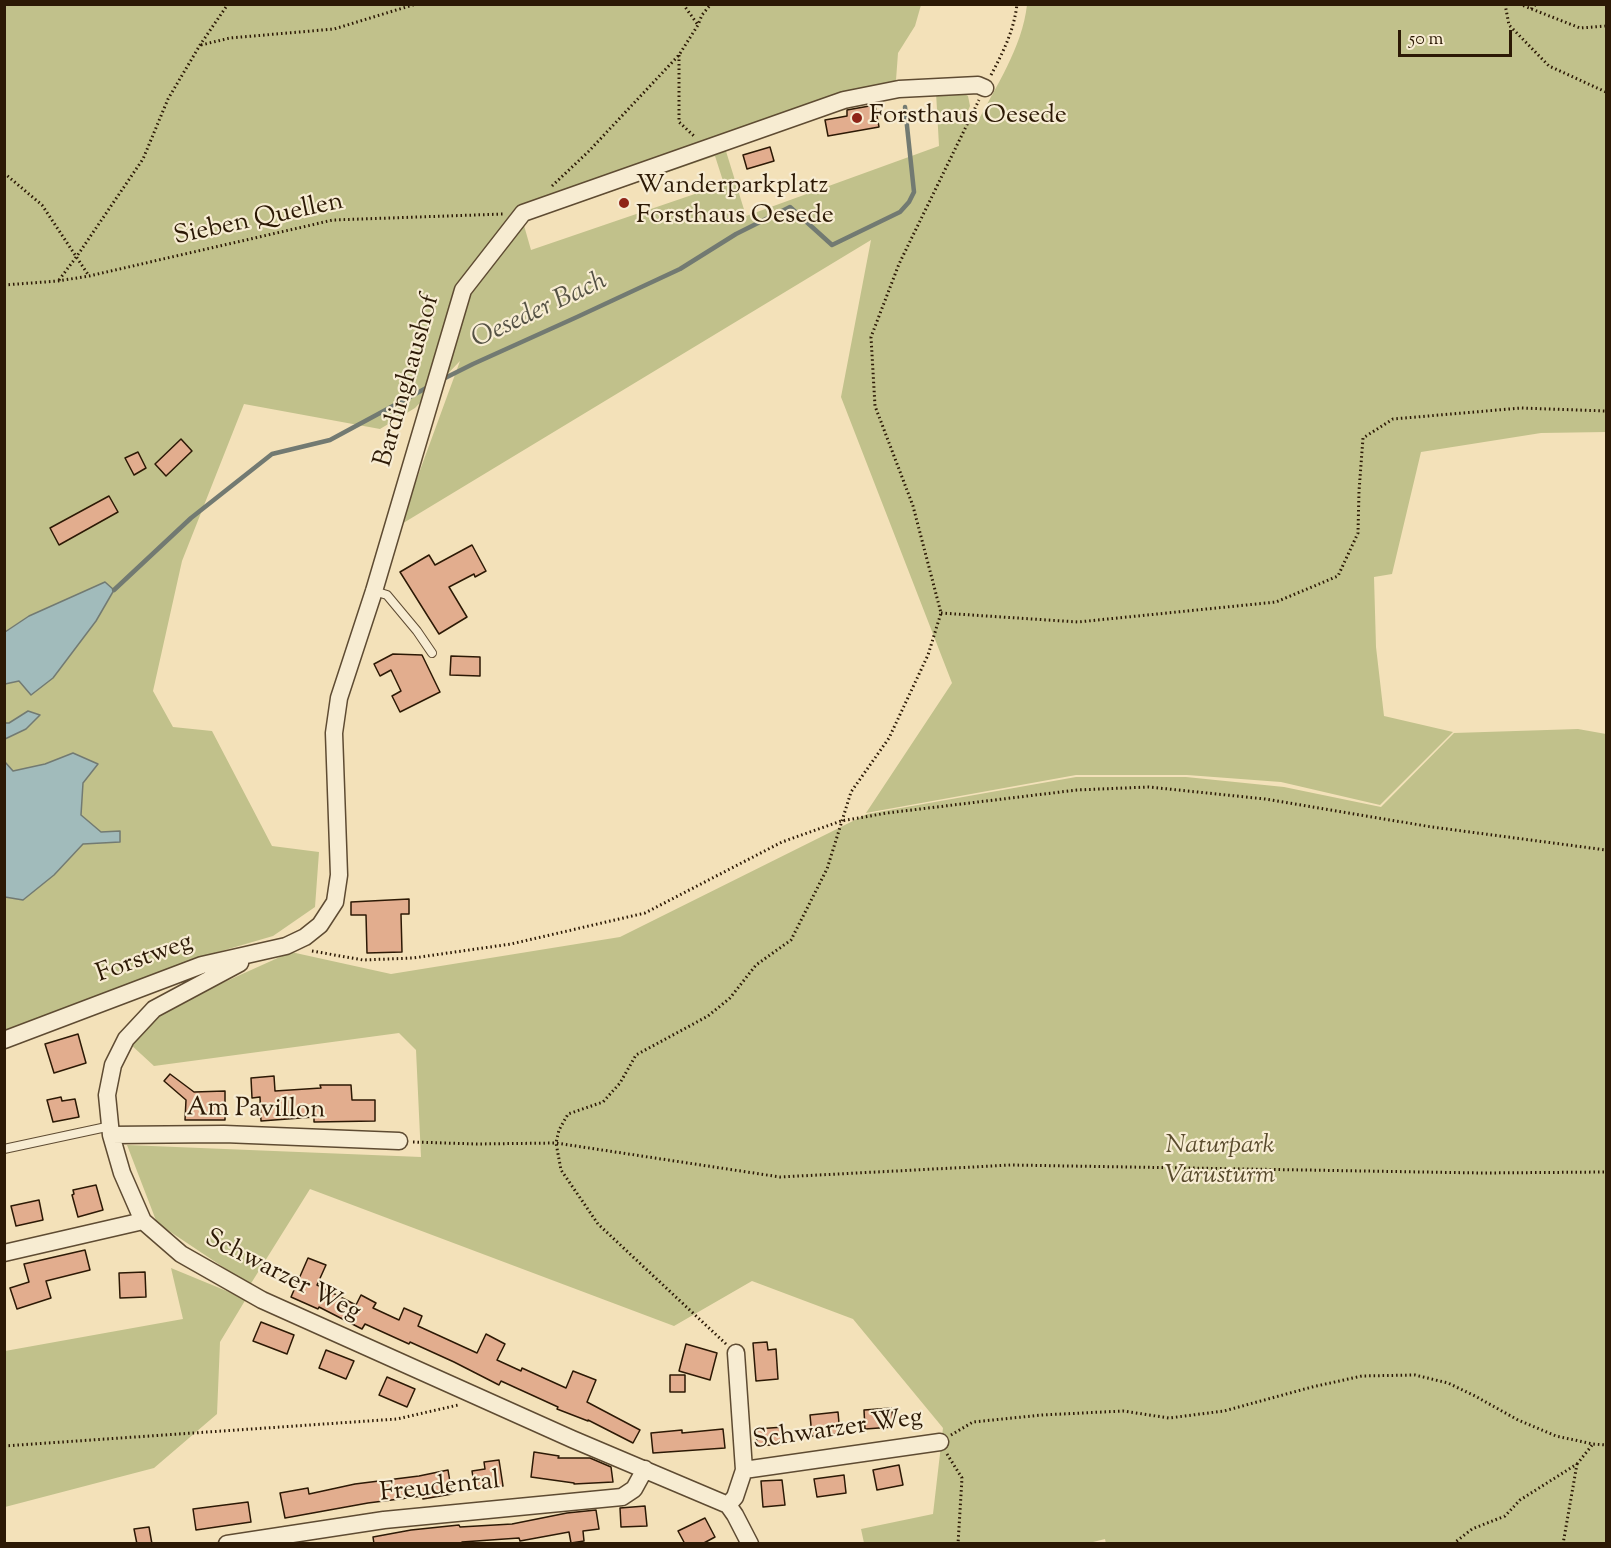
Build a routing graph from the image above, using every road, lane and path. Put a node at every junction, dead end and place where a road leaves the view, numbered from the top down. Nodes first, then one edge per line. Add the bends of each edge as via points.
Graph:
1 (228, 4) edge
2 (416, 4) edge
3 (682, 4) edge
4 (711, 4) edge
5 (1017, 4) edge
6 (1505, 4) edge
7 (1519, 4) edge
8 (1536, 4) edge
9 (1531, 9) junction
10 (698, 25) junction
11 (1606, 26) edge
12 (200, 45) junction
13 (679, 55) junction
14 (985, 88) junction
15 (1606, 92) edge
16 (707, 149) junction
17 (4, 173) edge
18 (548, 190) dead end
19 (523, 213) junction
20 (77, 256) junction
21 (89, 276) junction
22 (58, 281) junction
23 (4, 285) edge
24 (1606, 411) edge
25 (374, 591) junction
26 (941, 613) junction
27 (432, 653) dead end
28 (841, 821) junction
29 (1606, 850) edge
30 (305, 937) joint
31 (286, 946) junction
32 (256, 954) junction
33 (4, 1040) edge
34 (111, 1130) junction
35 (399, 1141) joint
36 (556, 1143) junction
37 (4, 1149) edge
38 (1606, 1172) edge
39 (143, 1221) junction
40 (4, 1253) edge
41 (736, 1353) joint
42 (483, 1400) junction
43 (940, 1442) junction
44 (1593, 1444) junction
45 (1606, 1445) edge
46 (4, 1446) edge
47 (1577, 1464) junction
48 (645, 1470) junction
49 (744, 1470) junction
50 (728, 1505) junction
51 (227, 1544) edge
52 (750, 1544) edge
53 (958, 1544) edge
54 (1453, 1544) edge
55 (1563, 1544) edge

1 - 12 path
2 - 12 path via 334,29 230,38
3 - 10 path
4 - 10 path
5 - 14 path via 1009,40
6 - 15 path via 1509,26 1550,66
7 - 9 path
8 - 9 path
9 - 11 path via 1580,28
10 - 13 path
12 - 20 path via 168,99 143,159
13 - 16 path via 679,122
13 - 18 path
14 - 16 street via 978,85 899,89 844,100
14 - 26 path via 899,264 871,337 875,406 913,506
16 - 19 street
17 - 20 path via 42,205
19 - 21 path, Sieben Quellen via 333,220
19 - 25 street, Bardinghaushof via 463,290
20 - 21 path
20 - 22 path
21 - 22 path, Sieben Quellen
22 - 23 path, Sieben Quellen
24 - 26 path via 1521,408 1393,419 1363,438 1358,533 1338,576 1276,602 1078,622
25 - 27 lane via 387,595
25 - 30 street, Bardinghaushof via 339,698 334,733 339,875 335,902 320,925
26 - 28 path via 928,656 889,738 851,792
28 - 29 path via 1077,790 1149,787 1265,799
28 - 31 path via 782,842 645,913 511,944 413,958 363,960
28 - 36 path via 827,869 791,940 756,965 730,998 708,1016 636,1055 603,1102 568,1114
30 - 31 street, Forstweg
31 - 32 street, Forstweg
32 - 33 street, Forstweg via 202,965
32 - 34 street, Schwarzer Weg via 154,1009 126,1039 113,1065 107,1095
34 - 35 street, Am Pavillon
34 - 37 lane
34 - 39 street, Schwarzer Weg via 122,1173
35 - 36 path
36 - 38 path via 780,1177 1011,1165
36 - 41 path via 561,1170 598,1224
39 - 40 street
39 - 42 street, Schwarzer Weg via 181,1254 262,1300
41 - 49 street
42 - 46 path via 397,1419
42 - 48 street, Schwarzer Weg
43 - 44 path via 973,1422 1123,1411 1169,1418 1224,1412 1362,1376 1415,1375 1448,1383 1556,1436
43 - 49 street, Schwarzer Weg
43 - 53 path via 962,1478
44 - 45 path
44 - 47 path
47 - 54 path via 1520,1500 1505,1516 1472,1529
47 - 55 path
48 - 50 street, Schwarzer Weg
48 - 51 street, Freudental via 634,1490 622,1497 384,1520
49 - 50 street via 735,1497
50 - 52 street

